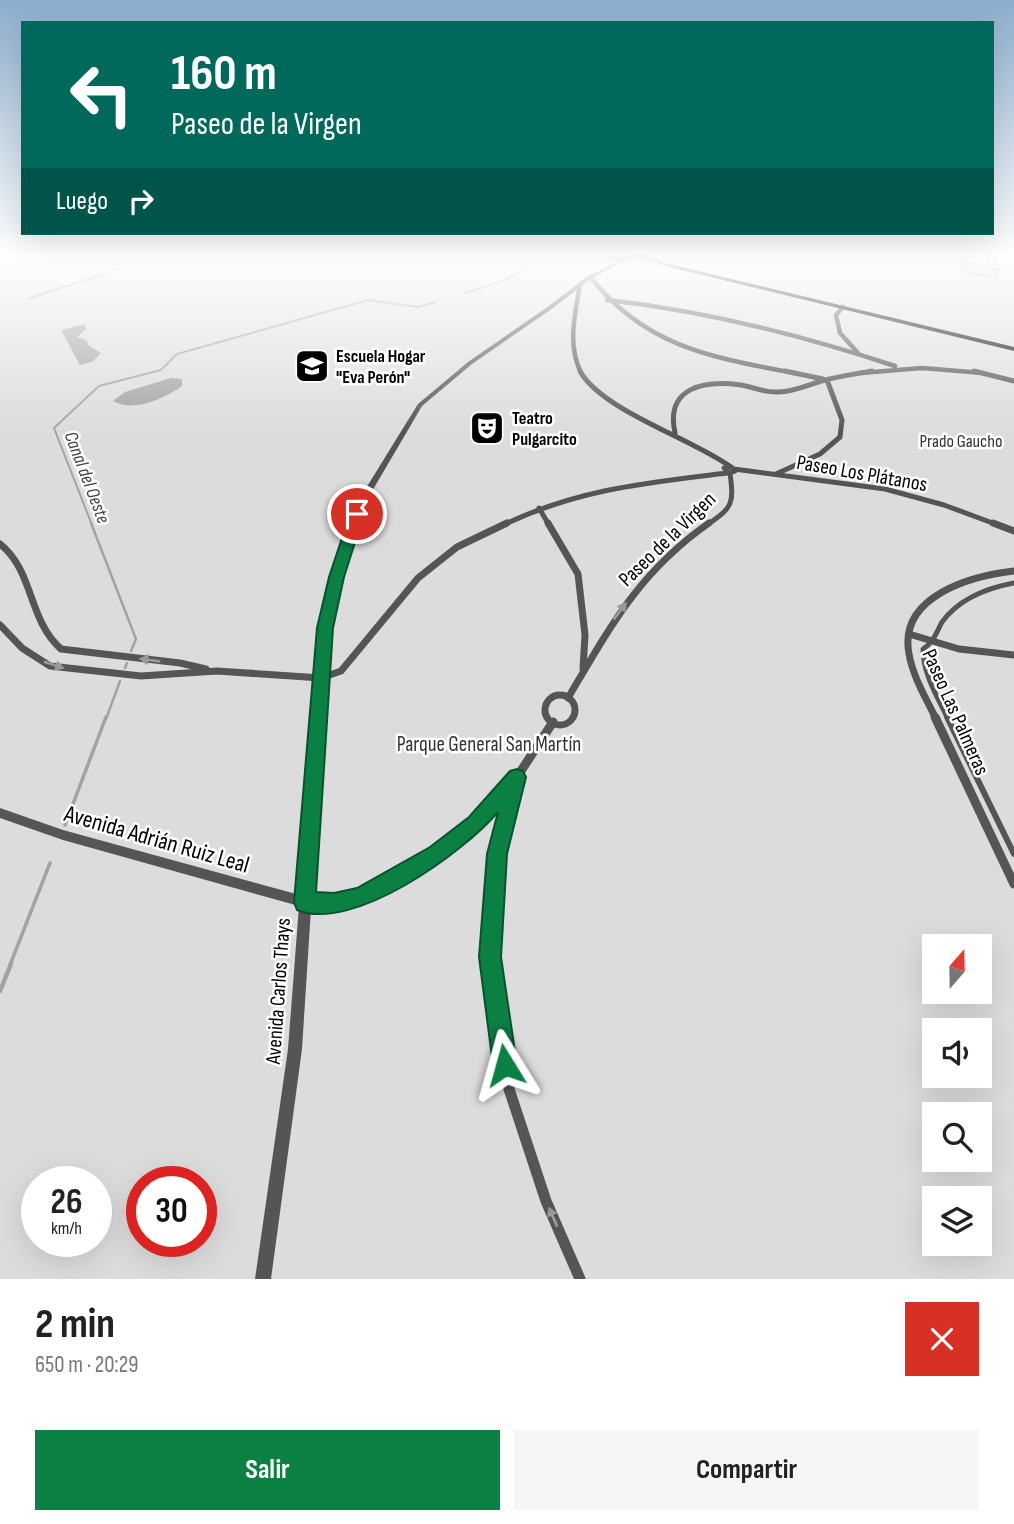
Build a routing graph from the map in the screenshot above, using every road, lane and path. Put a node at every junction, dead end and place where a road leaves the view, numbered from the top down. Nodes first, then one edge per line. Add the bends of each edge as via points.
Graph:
1 (540, 313) edge
2 (575, 313) edge
3 (625, 313) edge
4 (703, 313) edge
5 (838, 313) edge
6 (866, 313) edge
7 (1014, 349) edge
8 (859, 353) junction
9 (897, 367) junction
10 (827, 380) junction
11 (1014, 381) edge
12 (675, 433) junction
13 (729, 469) junction
14 (775, 474) junction
15 (539, 508) junction
16 (1014, 531) edge
17 (0, 544) edge
18 (1014, 571) edge
19 (1014, 583) edge
20 (0, 625) edge
21 (909, 635) junction
22 (933, 643) junction
23 (1014, 655) edge
24 (583, 669) junction
25 (217, 671) junction
26 (321, 678) junction
27 (568, 698) junction
28 (553, 722) junction
29 (517, 777) junction
30 (0, 813) edge
31 (1014, 854) edge
32 (1014, 884) edge
33 (304, 902) junction
34 (263, 1279) edge
35 (580, 1279) edge

1 - 26 street, Avenida Carlos Thays via 470,363 411,416 349,534 325,628
2 - 12 street via 574,360 588,382 620,406
3 - 10 street via 679,345
4 - 8 street
5 - 8 street via 837,327
6 - 7 main road
8 - 9 street
9 - 10 street
9 - 11 street via 945,367
10 - 12 street via 775,392 728,384 698,388 676,401 671,411
10 - 14 street via 842,420 840,438 820,454
12 - 13 street
13 - 14 street, Paseo Los Plátanos
13 - 15 street, Paseo Los Plátanos via 715,475 610,488
24 -> 13 street, Paseo de la Virgen via 619,611 650,574 727,511 733,499
14 - 16 street, Paseo Los Plátanos via 885,489
15 - 24 street via 578,574 585,635
15 - 26 street, Paseo Los Plátanos via 457,547 418,578 341,670
25 -> 17 street via 61,649 43,632 16,562 9,548
18 - 21 street, Paseo Las Palmeras via 955,583 921,610
19 - 22 street via 960,603 942,623
20 -> 25 street via 22,648 50,666 141,676
21 - 22 street
21 - 32 street, Paseo Las Palmeras via 915,676
22 - 23 street
22 - 31 street via 923,649 929,680
24 - 27 street, Paseo de la Virgen
25 - 26 street
26 - 33 street, Avenida Carlos Thays
27 - 28 street via 576,709 575,717 568,723
27 - 28 street via 547,701 545,715
28 - 29 street
29 - 33 street via 476,823 437,853 360,898
35 -> 29 street via 545,1200 509,1089 490,957 497,854
30 - 33 street, Avenida Adrián Ruiz Leal
33 - 34 street, Avenida Carlos Thays via 295,1049

